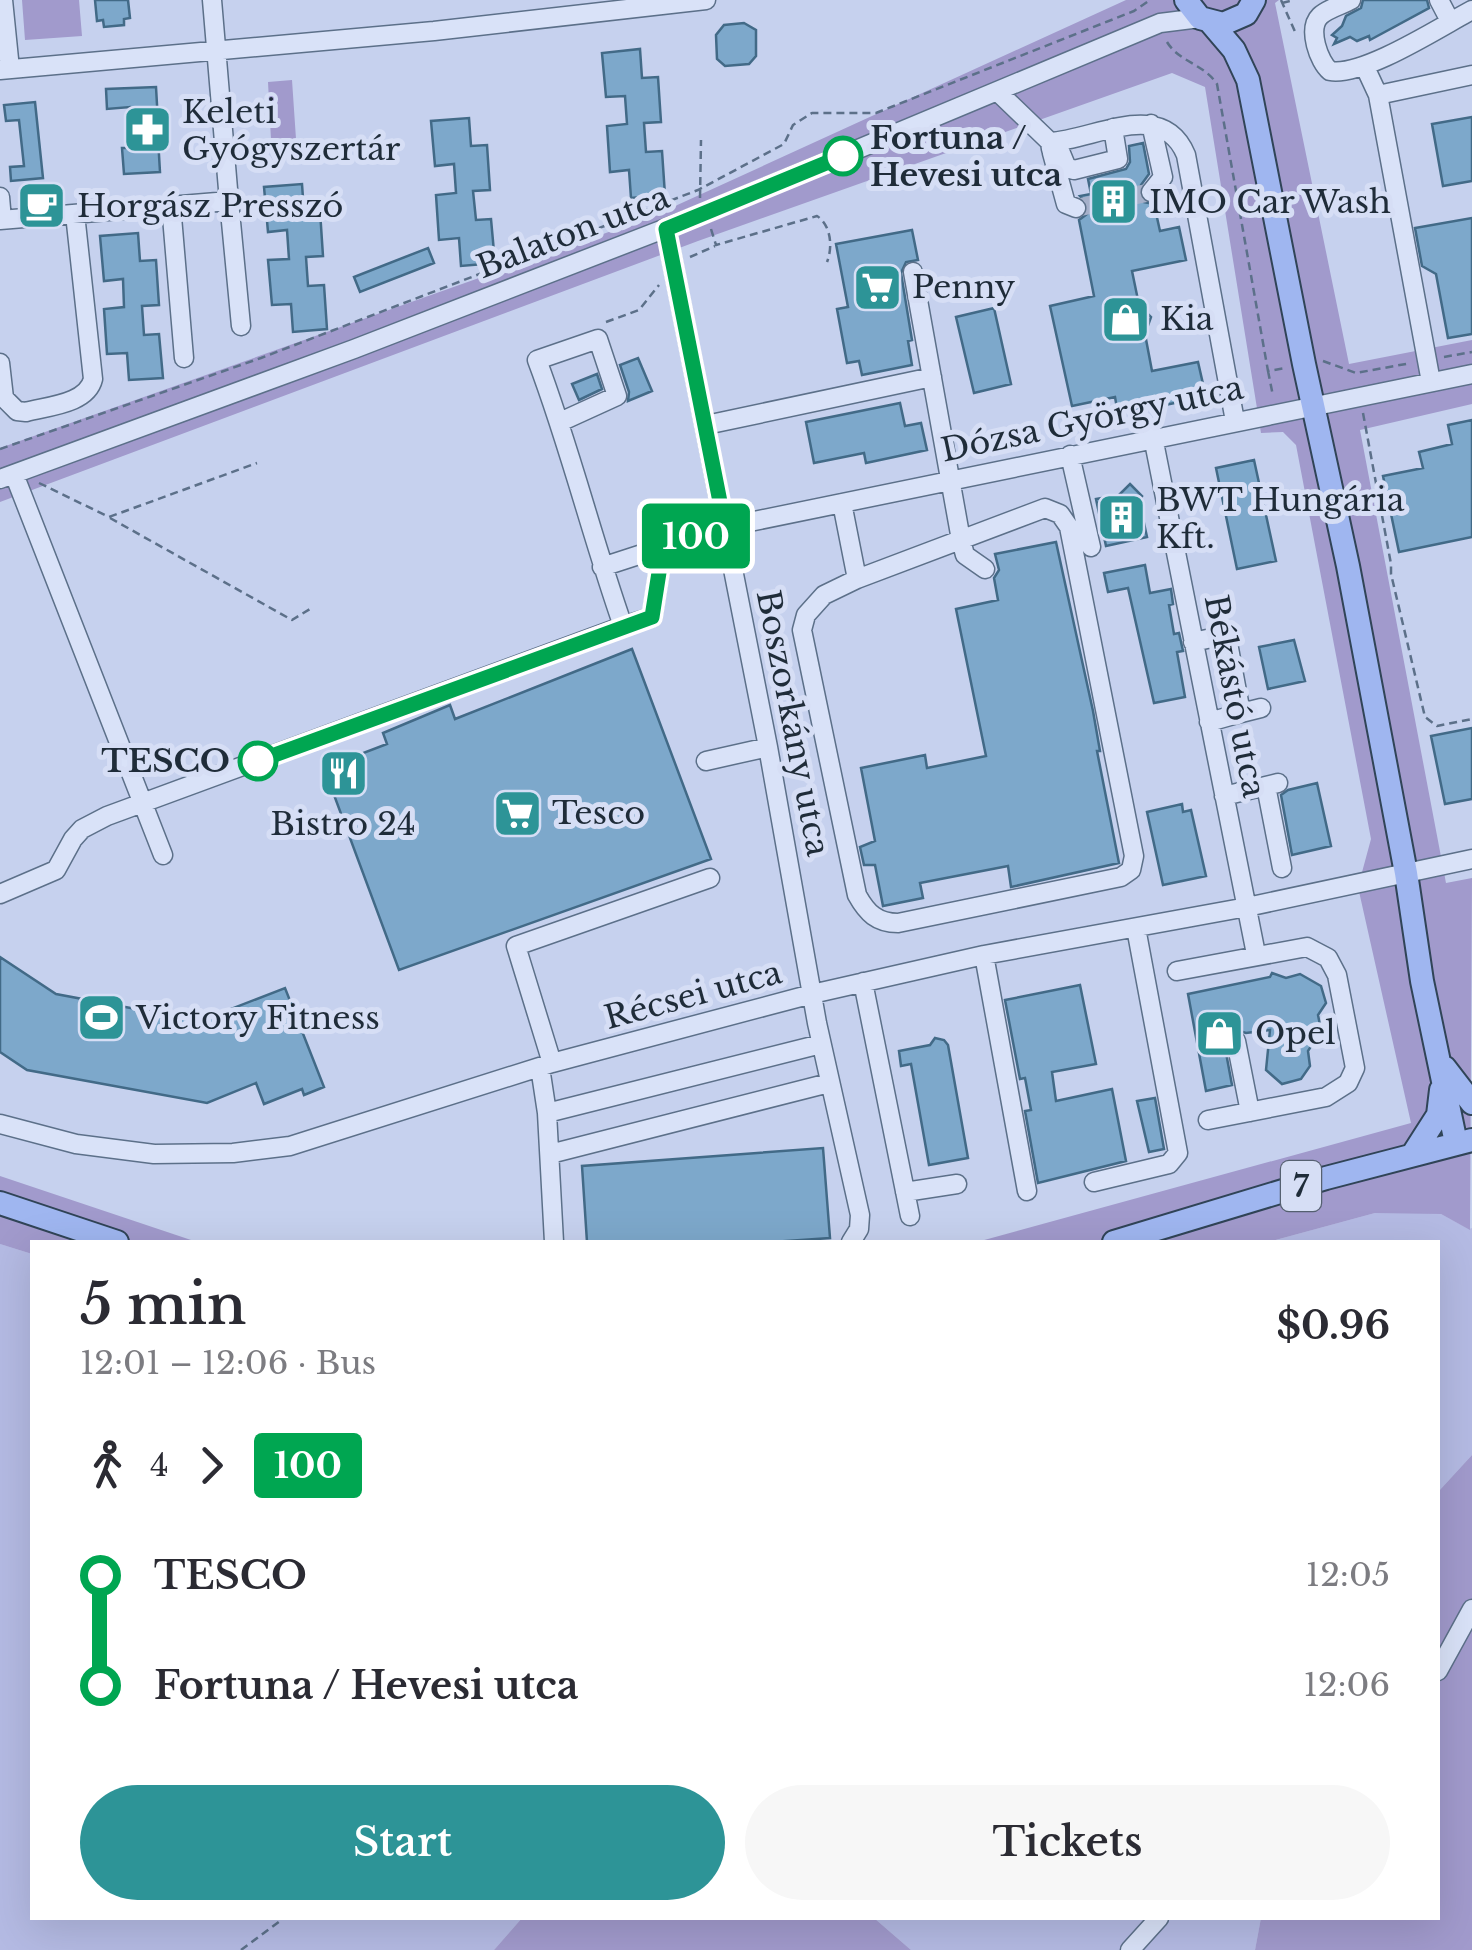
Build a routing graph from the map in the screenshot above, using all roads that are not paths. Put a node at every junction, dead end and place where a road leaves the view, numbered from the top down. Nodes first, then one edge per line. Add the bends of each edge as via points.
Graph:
1 (3, 0) edge
2 (212, 0) edge
3 (706, 0) edge
4 (1351, 0) edge
5 (1439, 0) edge
6 (1250, 7) edge
7 (1195, 10) edge
8 (1472, 10) edge
9 (1450, 21) junction
10 (216, 48) junction
11 (1364, 67) junction
12 (5, 69) edge
13 (1472, 75) edge
14 (1248, 80) junction
15 (998, 92) junction
16 (1378, 95) junction
17 (1150, 124) junction
18 (1113, 128) junction
19 (1050, 146) junction
20 (1151, 192) dead end
21 (0, 197) edge
22 (229, 201) junction
23 (171, 205) junction
24 (1076, 208) dead end
25 (75, 214) junction
26 (1, 220) edge
27 (666, 229) junction
28 (913, 272) dead end
29 (241, 326) dead end
30 (184, 358) dead end
31 (0, 363) edge
32 (1472, 374) edge
33 (932, 378) junction
34 (1431, 382) junction
35 (1314, 405) junction
36 (1236, 421) junction
37 (560, 422) junction
38 (706, 425) junction
39 (1153, 437) junction
40 (1070, 455) junction
41 (15, 473) edge
42 (951, 478) junction
43 (842, 503) junction
44 (725, 527) junction
45 (961, 540) junction
46 (1091, 546) dead end
47 (663, 547) junction
48 (602, 567) junction
49 (985, 569) dead end
50 (857, 579) junction
51 (623, 626) junction
52 (1193, 642) junction
53 (1261, 708) dead end
54 (1240, 713) junction
55 (1209, 722) junction
56 (768, 747) junction
57 (706, 761) dead end
58 (1224, 796) junction
59 (142, 804) junction
60 (163, 855) dead end
61 (1472, 859) edge
62 (1282, 868) dead end
63 (1406, 873) junction
64 (710, 878) dead end
65 (0, 894) edge
66 (1247, 907) junction
67 (1136, 928) junction
68 (1256, 954) junction
69 (984, 955) junction
70 (1177, 970) dead end
71 (862, 982) junction
72 (812, 994) junction
73 (1236, 1042) dead end
74 (821, 1044) junction
75 (1440, 1061) junction
76 (546, 1065) junction
77 (829, 1083) junction
78 (1472, 1102) edge
79 (1250, 1112) junction
80 (547, 1113) junction
81 (1208, 1120) dead end
82 (0, 1124) edge
83 (1464, 1142) edge
84 (550, 1154) junction
85 (1413, 1154) junction
86 (1094, 1182) dead end
87 (957, 1184) dead end
88 (1027, 1191) dead end
89 (905, 1192) junction
90 (0, 1203) edge
91 (910, 1216) dead end
92 (111, 1240) edge
93 (554, 1240) edge
94 (853, 1240) edge
95 (1121, 1240) edge
96 (1472, 1609) edge
97 (1440, 1667) edge
98 (1157, 1920) edge
99 (1130, 1950) edge

1 - 12 street
2 - 10 street
3 - 10 street
4 - 11 street via 1317,20 1317,46 1330,71
5 - 9 street
6 - 7 main road via 1236,21
6 - 14 main road via 1241,23
7 - 14 main road via 1234,50
7 - 15 street, Balaton utca
8 - 9 street
9 - 11 street
10 - 12 street
10 - 22 street
11 - 16 street
13 - 16 street
14 - 35 main road
15 - 19 street
15 - 27 street, Balaton utca
16 - 34 street
17 - 18 street
17 - 20 street via 1163,177
17 - 36 street via 1171,133 1186,155
18 - 19 street
18 - 19 street via 1116,161 1070,170
19 - 24 street via 1066,204
21 - 26 street
22 - 23 street
22 - 29 street
23 - 25 street
23 - 30 street
25 - 26 street
25 - 31 street via 90,388 83,396 16,411 4,398
27 - 38 street, Boszorkány utca
27 - 41 street, Balaton utca
28 - 33 street
32 - 34 street, Dózsa György utca
33 - 38 street
33 - 42 street
34 - 35 street, Dózsa György utca
35 - 36 street, Dózsa György utca
35 - 63 main road
36 - 39 street, Dózsa György utca
37 - 37 street via 537,360 594,339 602,344 617,396
37 - 48 street
38 - 44 street, Boszorkány utca
39 - 40 street, Dózsa György utca
39 - 52 street, Békástó utca
40 - 42 street, Dózsa György utca
40 - 46 street
41 - 59 street
42 - 43 street, Dózsa György utca
42 - 45 street
43 - 44 street, Dózsa György utca
43 - 50 street
44 - 47 street, Dózsa György utca
44 - 56 street, Boszorkány utca
45 - 49 street via 965,555
45 - 50 street
45 - 50 street via 1045,508 1067,522 1134,856 1126,875 898,924 868,912 857,895 802,630 817,601
47 - 48 street, Dózsa György utca
47 - 51 street via 652,617
48 - 51 street
51 - 59 street
52 - 54 street via 1226,638
52 - 55 street, Békástó utca
53 - 54 street
54 - 55 street
55 - 58 street, Békástó utca
56 - 57 street
56 - 72 street, Boszorkány utca
58 - 62 street via 1272,785
58 - 66 street, Békástó utca
59 - 60 street
59 - 65 street via 82,829 56,870
61 - 63 street, Récsei utca
63 - 66 street, Récsei utca
63 - 75 main road
64 - 76 street via 516,946
66 - 67 street, Récsei utca
66 - 68 street, Békástó utca
67 - 69 street, Récsei utca
67 - 86 street via 1178,1153 1168,1164
68 - 70 street
68 - 79 street via 1308,946 1328,958 1338,975 1355,1068 1348,1083 1326,1097
69 - 71 street, Récsei utca
69 - 88 street
71 - 72 street, Récsei utca
71 - 89 street
72 - 74 street, Boszorkány utca
72 - 76 street, Récsei utca
73 - 79 street
74 - 77 street, Boszorkány utca
74 - 80 street
75 - 78 main road
75 - 83 main road
75 - 85 main road via 1438,1115
76 - 80 street
76 - 82 street, Récsei utca via 324,1138 262,1150 154,1154 76,1144
77 - 84 street
77 - 94 street, Boszorkány utca via 860,1214
79 - 81 street
80 - 84 street
83 - 85 main road, 7
84 - 93 street
85 - 95 main road, 7
87 - 89 street
89 - 91 street
90 - 92 main road
96 - 97 street
98 - 99 street

